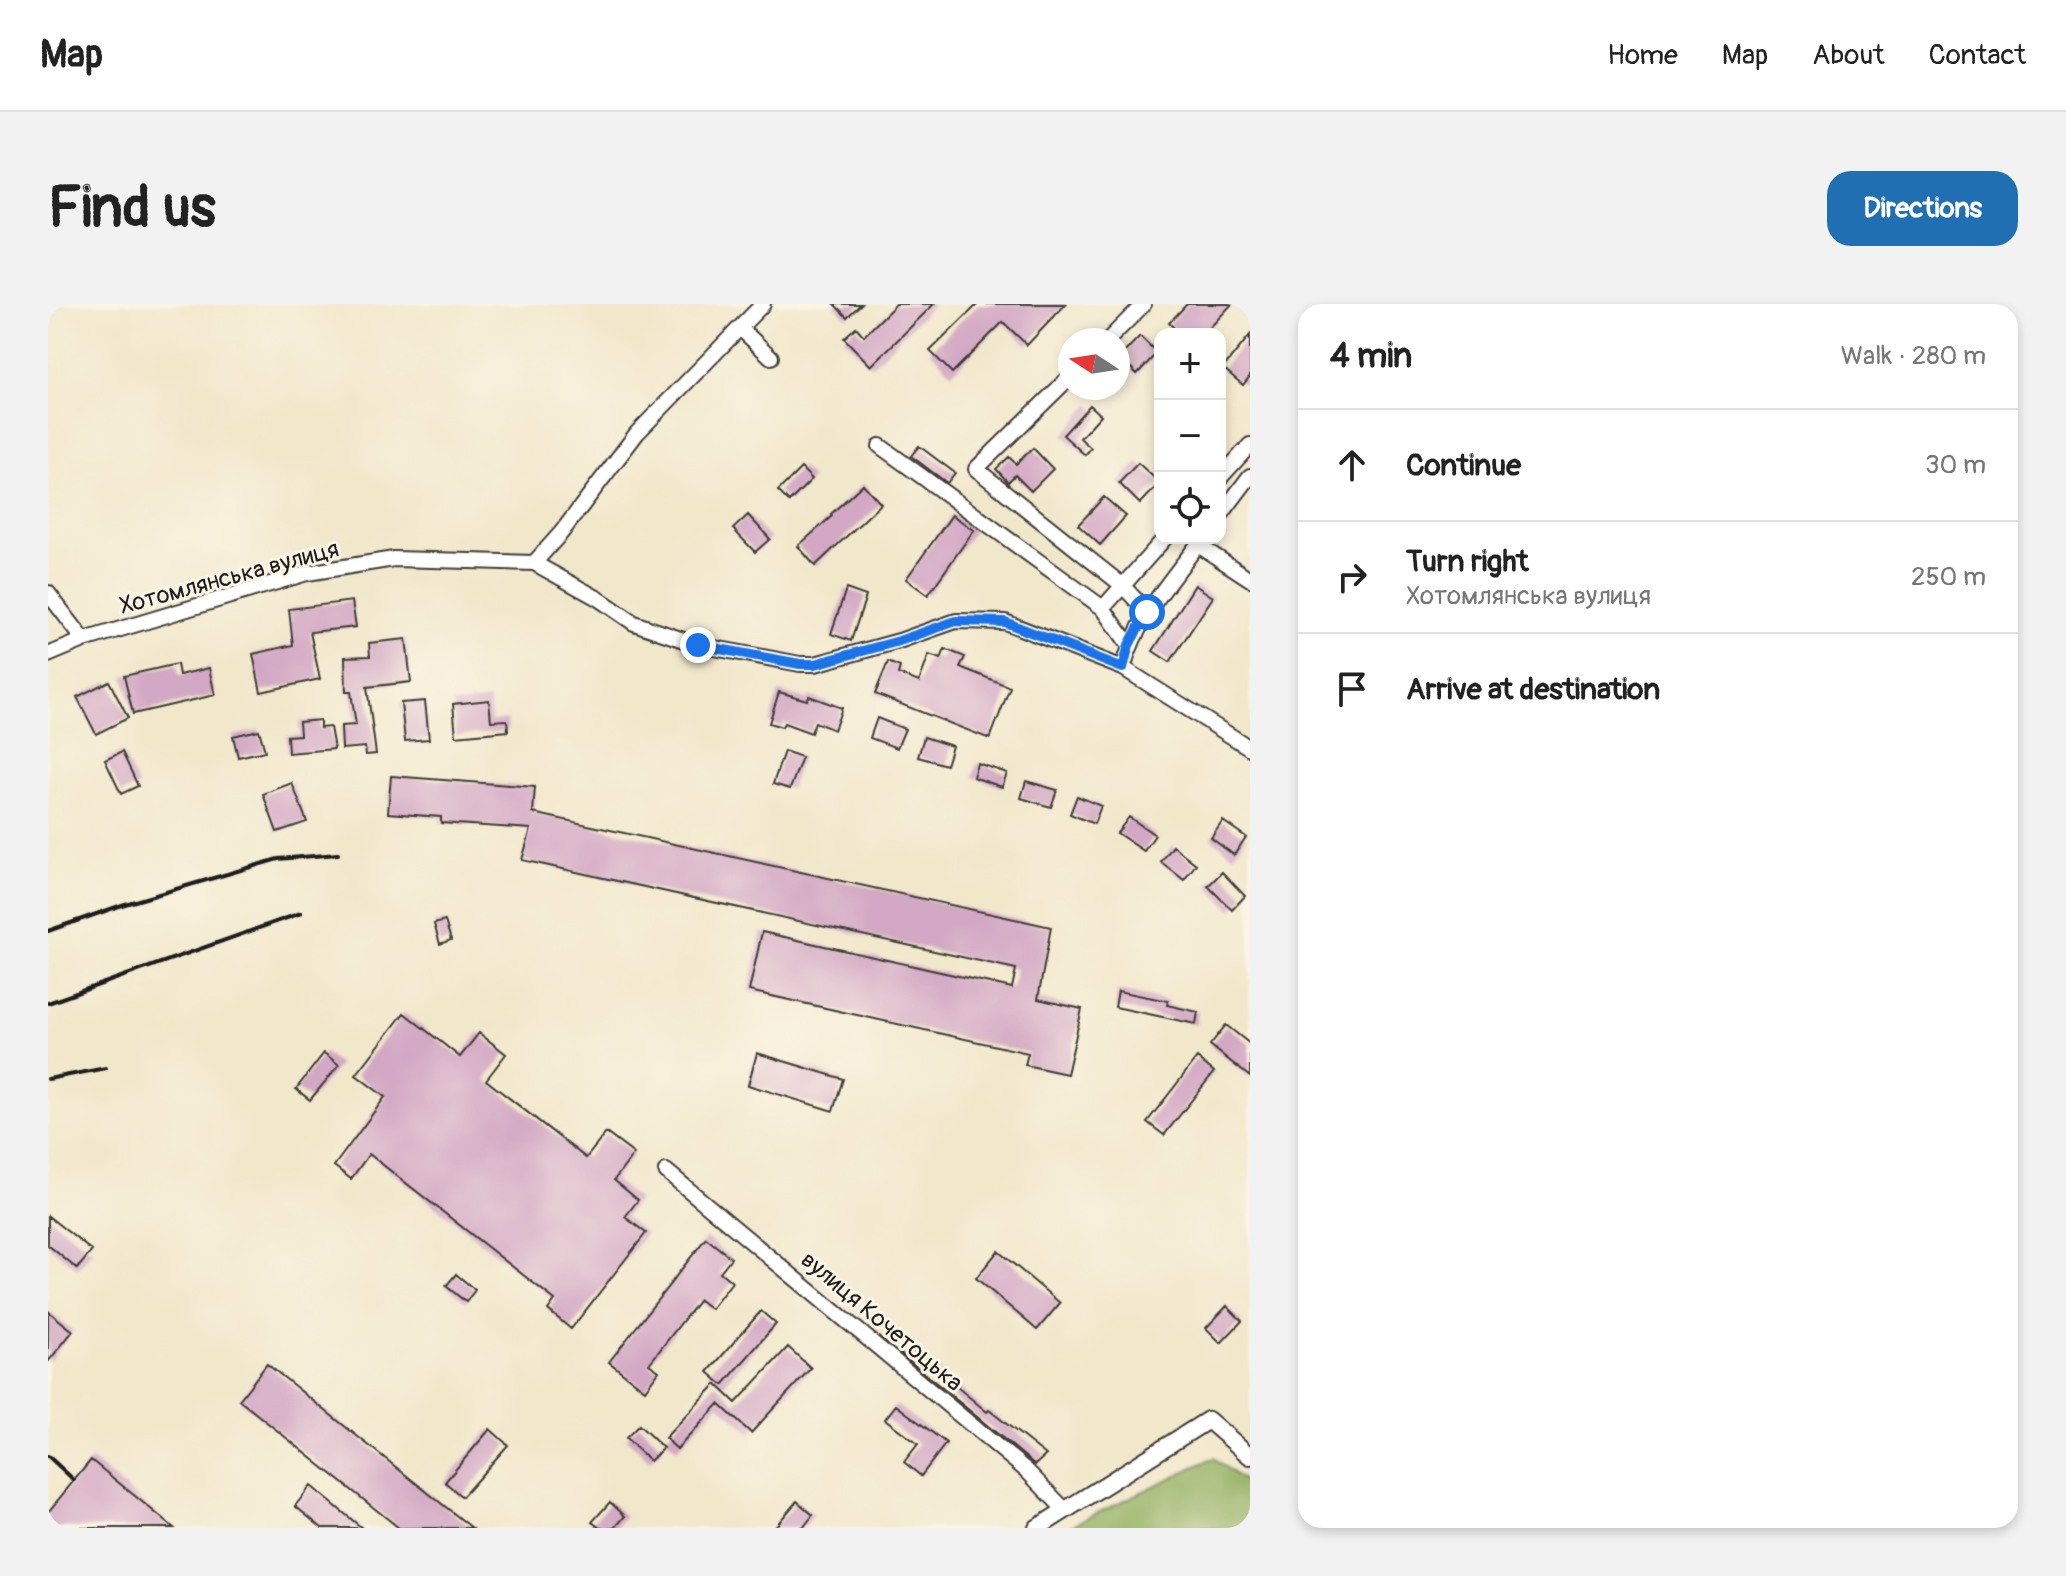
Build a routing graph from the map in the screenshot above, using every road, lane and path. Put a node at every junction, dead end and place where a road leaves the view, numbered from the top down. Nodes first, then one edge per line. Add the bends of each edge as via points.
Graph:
1 (763, 304) edge
2 (1144, 304) edge
3 (1120, 328) edge
4 (741, 329) junction
5 (771, 357) dead end
6 (1058, 389) edge
7 (1250, 445) edge
8 (880, 446) dead end
9 (1225, 472) edge
10 (1250, 476) edge
11 (1226, 508) edge
12 (1160, 544) edge
13 (1198, 544) edge
14 (1203, 544) edge
15 (534, 563) junction
16 (1250, 579) edge
17 (1122, 585) junction
18 (48, 593) edge
19 (1103, 608) junction
20 (1147, 612) junction
21 (84, 640) junction
22 (1129, 645) junction
23 (48, 655) edge
24 (1123, 668) junction
25 (1250, 748) edge
26 (666, 1171) dead end
27 (1250, 1456) edge
28 (1065, 1510) junction
29 (1037, 1528) edge

1 - 4 street
2 - 3 street
4 - 5 street
4 - 15 street via 637,433
6 - 17 street via 976,469
7 - 9 street
8 - 19 street
10 - 11 street
12 - 17 street
13 - 20 street
14 - 16 street
15 - 21 street, Хотомлянська вулиця via 394,559 307,573
15 - 24 street, Хотомлянська вулиця via 634,623 698,645 800,664 899,641 956,621 1005,622
17 - 19 street
17 - 20 street
18 - 21 street
19 - 22 street
20 - 22 street
21 - 23 street, Хотомлянська вулиця
22 - 24 street
24 - 25 street, Хотомлянська вулиця
26 - 28 street, вулиця Кочетоцька via 1027,1471
27 - 28 street via 1208,1420
28 - 29 street

